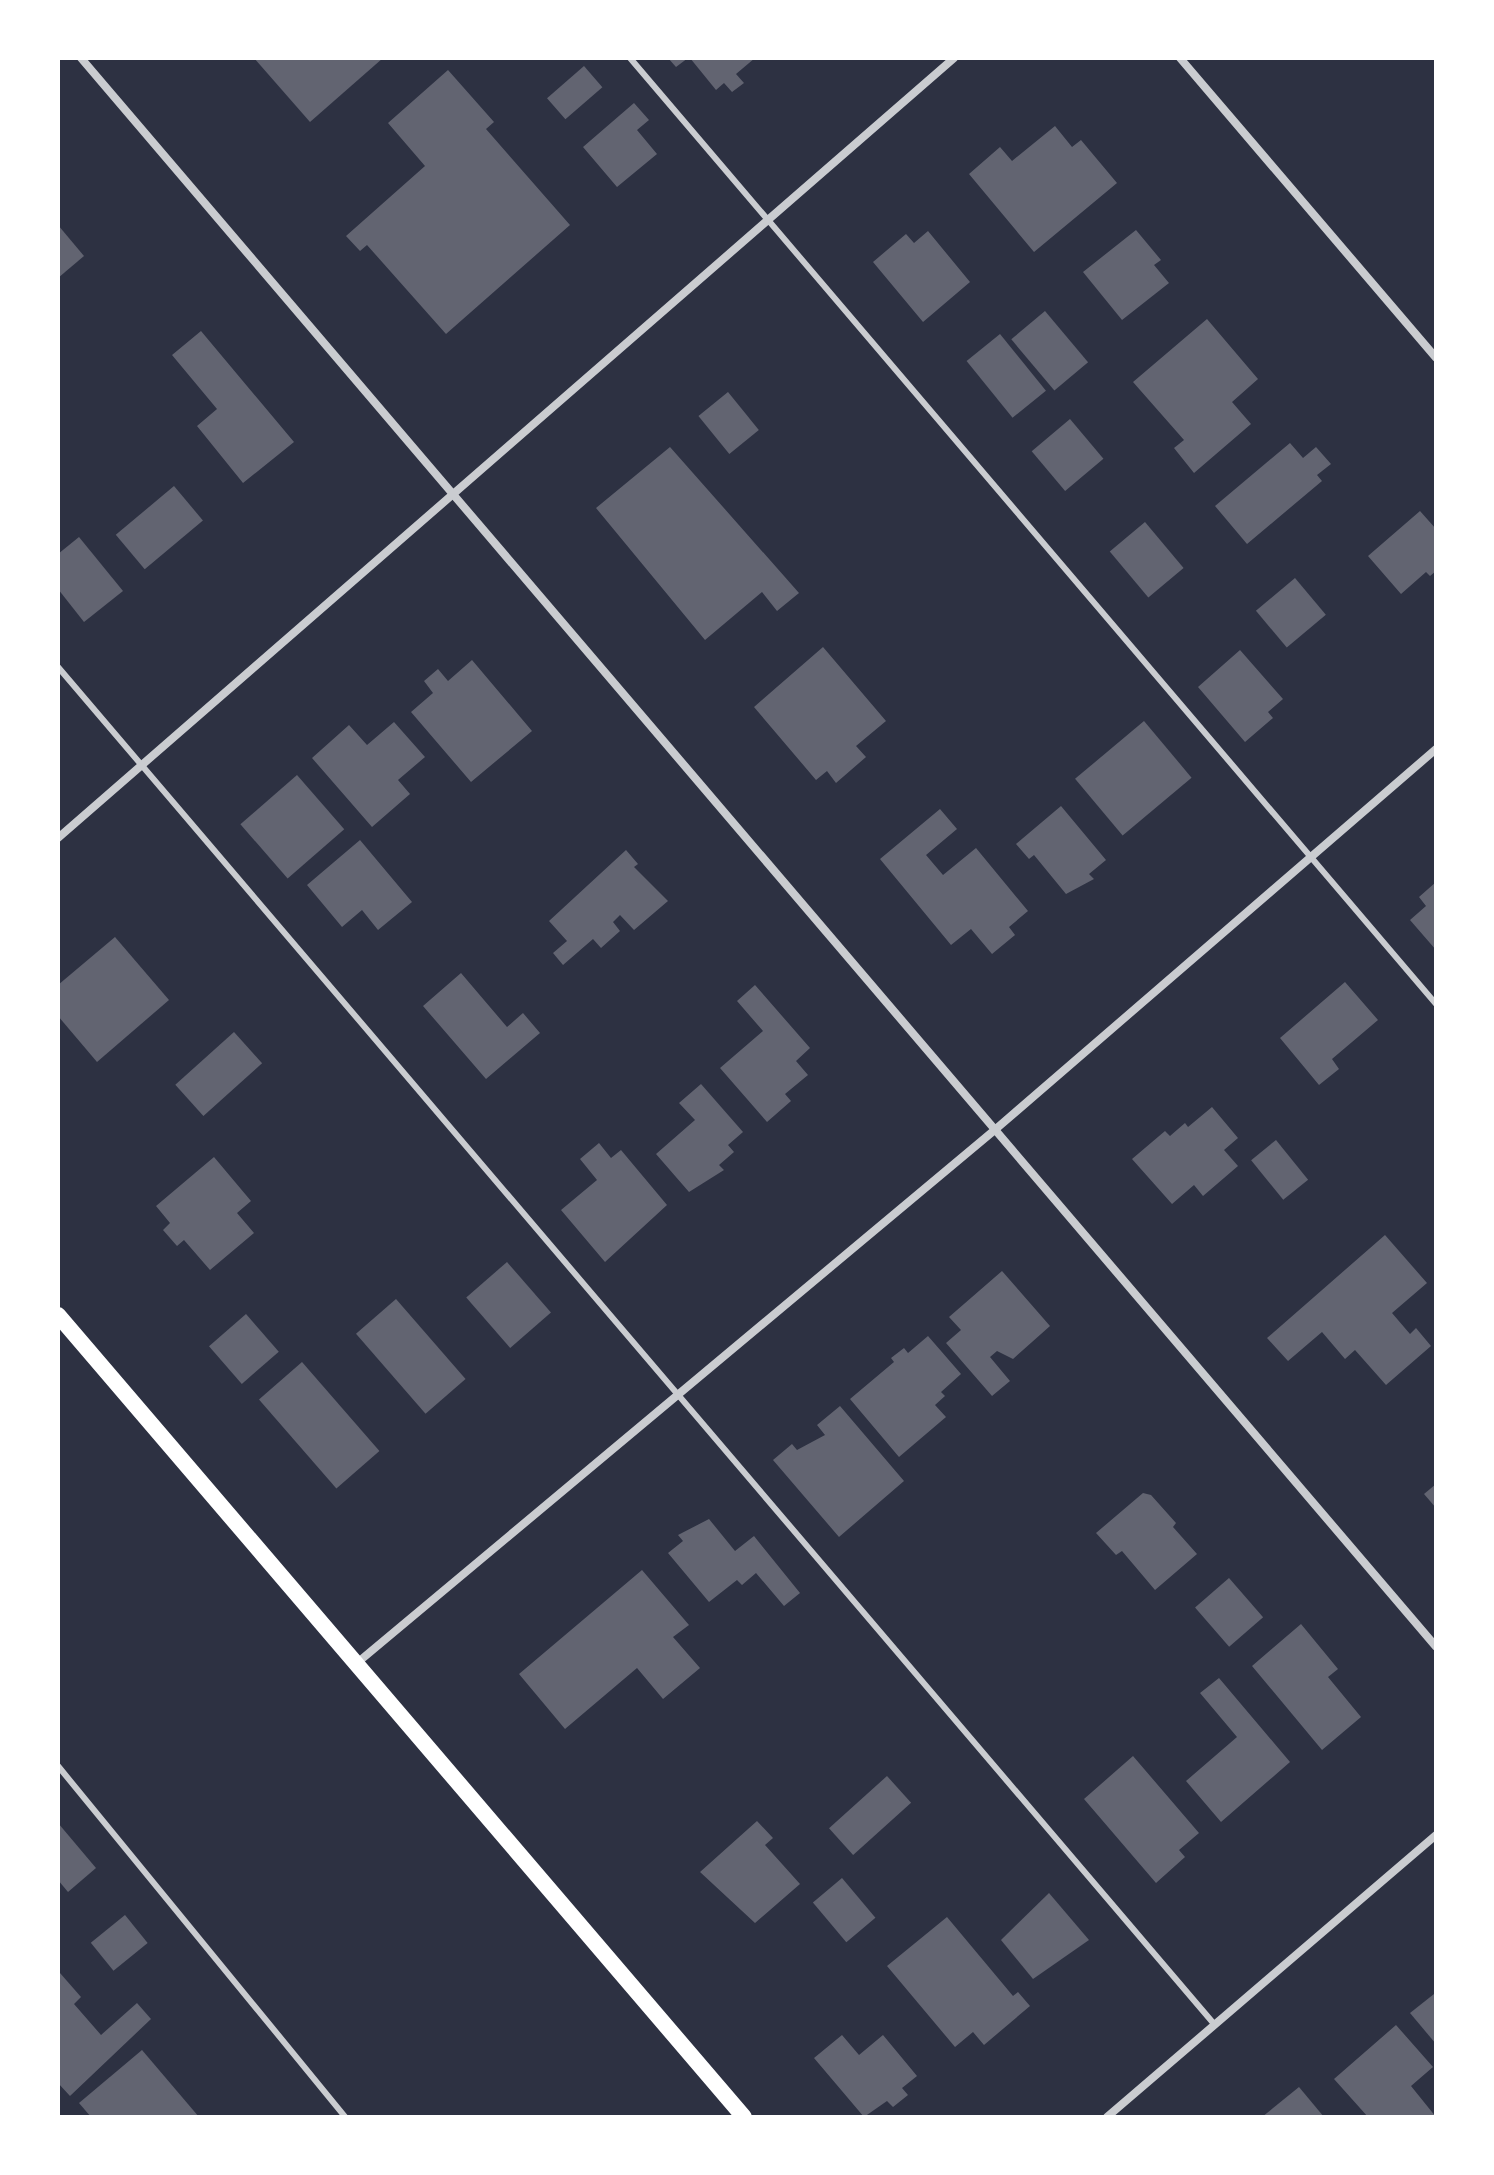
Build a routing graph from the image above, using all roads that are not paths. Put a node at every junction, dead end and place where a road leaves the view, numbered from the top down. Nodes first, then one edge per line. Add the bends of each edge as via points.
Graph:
1 (81, 58) edge
2 (630, 58) edge
3 (954, 58) edge
4 (1180, 58) edge
5 (769, 218) junction
6 (1436, 358) edge
7 (451, 494) junction
8 (58, 667) edge
9 (1436, 749) edge
10 (144, 767) junction
11 (58, 838) edge
12 (1311, 858) junction
13 (1436, 1004) edge
14 (997, 1128) junction
15 (58, 1315) edge
16 (674, 1395) junction
17 (1436, 1647) edge
18 (356, 1664) junction
19 (58, 1766) edge
20 (1436, 1835) edge
21 (1214, 2024) junction
22 (345, 2117) edge
23 (744, 2117) edge
24 (1107, 2117) edge

1 - 7 street
2 - 5 lane
3 - 5 street
4 - 6 street
5 - 7 street
5 - 12 lane
7 - 10 street
7 - 14 street
8 - 10 lane
9 - 12 street
10 - 11 street
10 - 16 lane
12 - 13 lane
12 - 14 street
14 - 16 street
14 - 17 street
15 - 18 main road
16 - 18 street
16 - 21 lane
18 - 23 main road
19 - 22 lane
20 - 21 street
21 - 24 street

